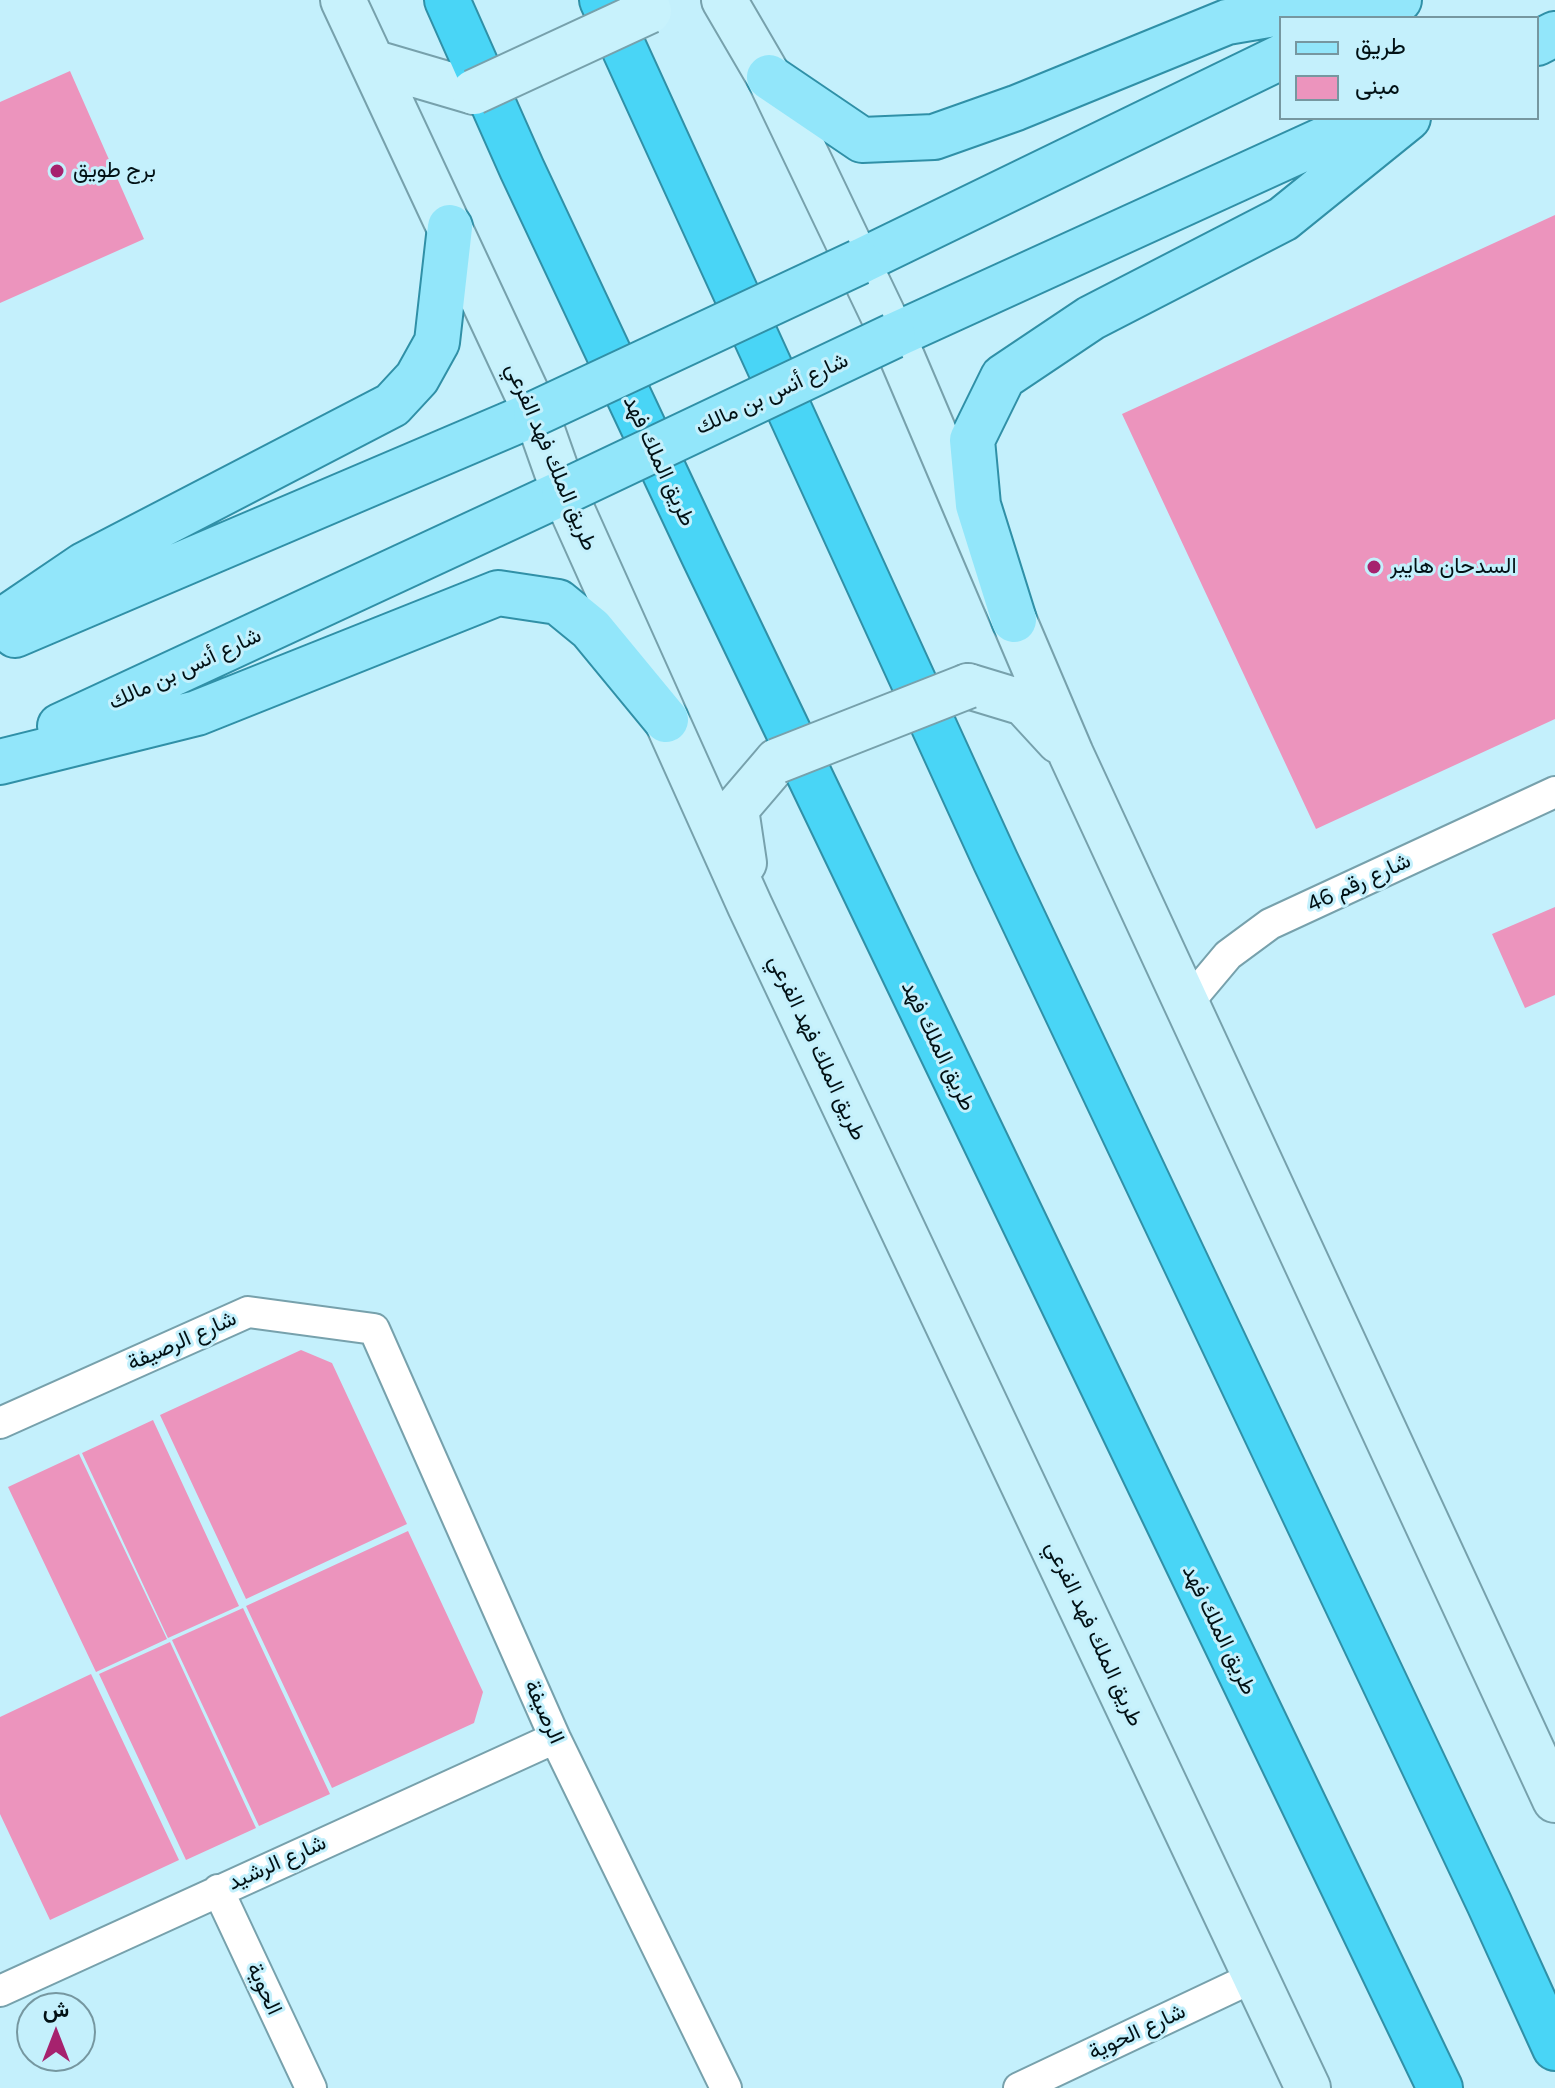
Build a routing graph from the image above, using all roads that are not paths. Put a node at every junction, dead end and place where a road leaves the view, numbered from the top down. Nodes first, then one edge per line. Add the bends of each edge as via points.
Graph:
1 (343, 0) edge
2 (447, 0) edge
3 (602, 0) edge
4 (724, 0) edge
5 (1356, 0) edge
6 (1399, 0) edge
7 (651, 5) edge
8 (1366, 16) edge
9 (1279, 58) edge
10 (372, 62) junction
11 (769, 77) junction
12 (1367, 120) edge
13 (1406, 120) edge
14 (450, 227) junction
15 (859, 262) junction
16 (893, 336) junction
17 (536, 413) junction
18 (564, 492) junction
19 (1014, 620) junction
20 (0, 622) edge
21 (0, 641) edge
22 (666, 720) junction
23 (0, 754) edge
24 (1071, 754) junction
25 (0, 762) edge
26 (1555, 792) edge
27 (750, 906) junction
28 (1186, 1005) junction
29 (374, 1329) joint
30 (0, 1423) edge
31 (555, 1738) junction
32 (1555, 1800) edge
33 (218, 1890) junction
34 (1256, 1976) junction
35 (0, 1991) edge
36 (1555, 2048) edge
37 (311, 2088) edge
38 (726, 2088) edge
39 (1019, 2088) edge
40 (1308, 2088) edge
41 (1440, 2088) edge

1 - 10 main road, طريق الملك فهد الفرعي
2 - 41 highway, طريق الملك فهد via 704,556
3 - 36 highway via 996,862
4 - 11 main road
5 - 11 main road via 1227,22 934,137 862,140
6 - 8 main road
7 - 10 main road, bridge via 474,92
9 - 15 main road
10 - 14 main road, طريق الملك فهد الفرعي
11 - 15 main road
12 - 16 main road, شارع أنس بن مالك
13 - 19 main road via 1283,219 1091,318 1003,377 972,440 978,505
14 - 17 main road, طريق الملك فهد الفرعي
14 - 20 main road via 437,342 417,378 392,405 84,565
15 - 16 main road
15 - 17 main road, bridge
16 - 18 main road, شارع أنس بن مالك, bridge
16 - 19 main road
17 - 18 main road, طريق الملك فهد الفرعي
17 - 21 main road
18 - 22 main road, طريق الملك فهد الفرعي
18 - 23 main road, شارع أنس بن مالك
19 - 24 main road
22 - 25 main road via 591,629 558,602 498,593 197,713
22 - 27 main road, طريق الملك فهد الفرعي
24 - 27 main road, bridge via 1024,703 968,686 777,761 736,809
24 - 28 main road
26 - 28 street, شارع رقم 46 via 1270,924 1228,955
27 - 34 main road, طريق الملك فهد الفرعي
28 - 32 main road
29 - 30 street, شارع الرصيفة via 248,1312
29 - 31 street, الرصيفة
31 - 33 street, شارع الرشيد
31 - 38 street, الرصيفة
33 - 35 street, شارع الرشيد
33 - 37 street, الحوية
34 - 39 street, شارع الحوية
34 - 40 main road, طريق الملك فهد الفرعي

